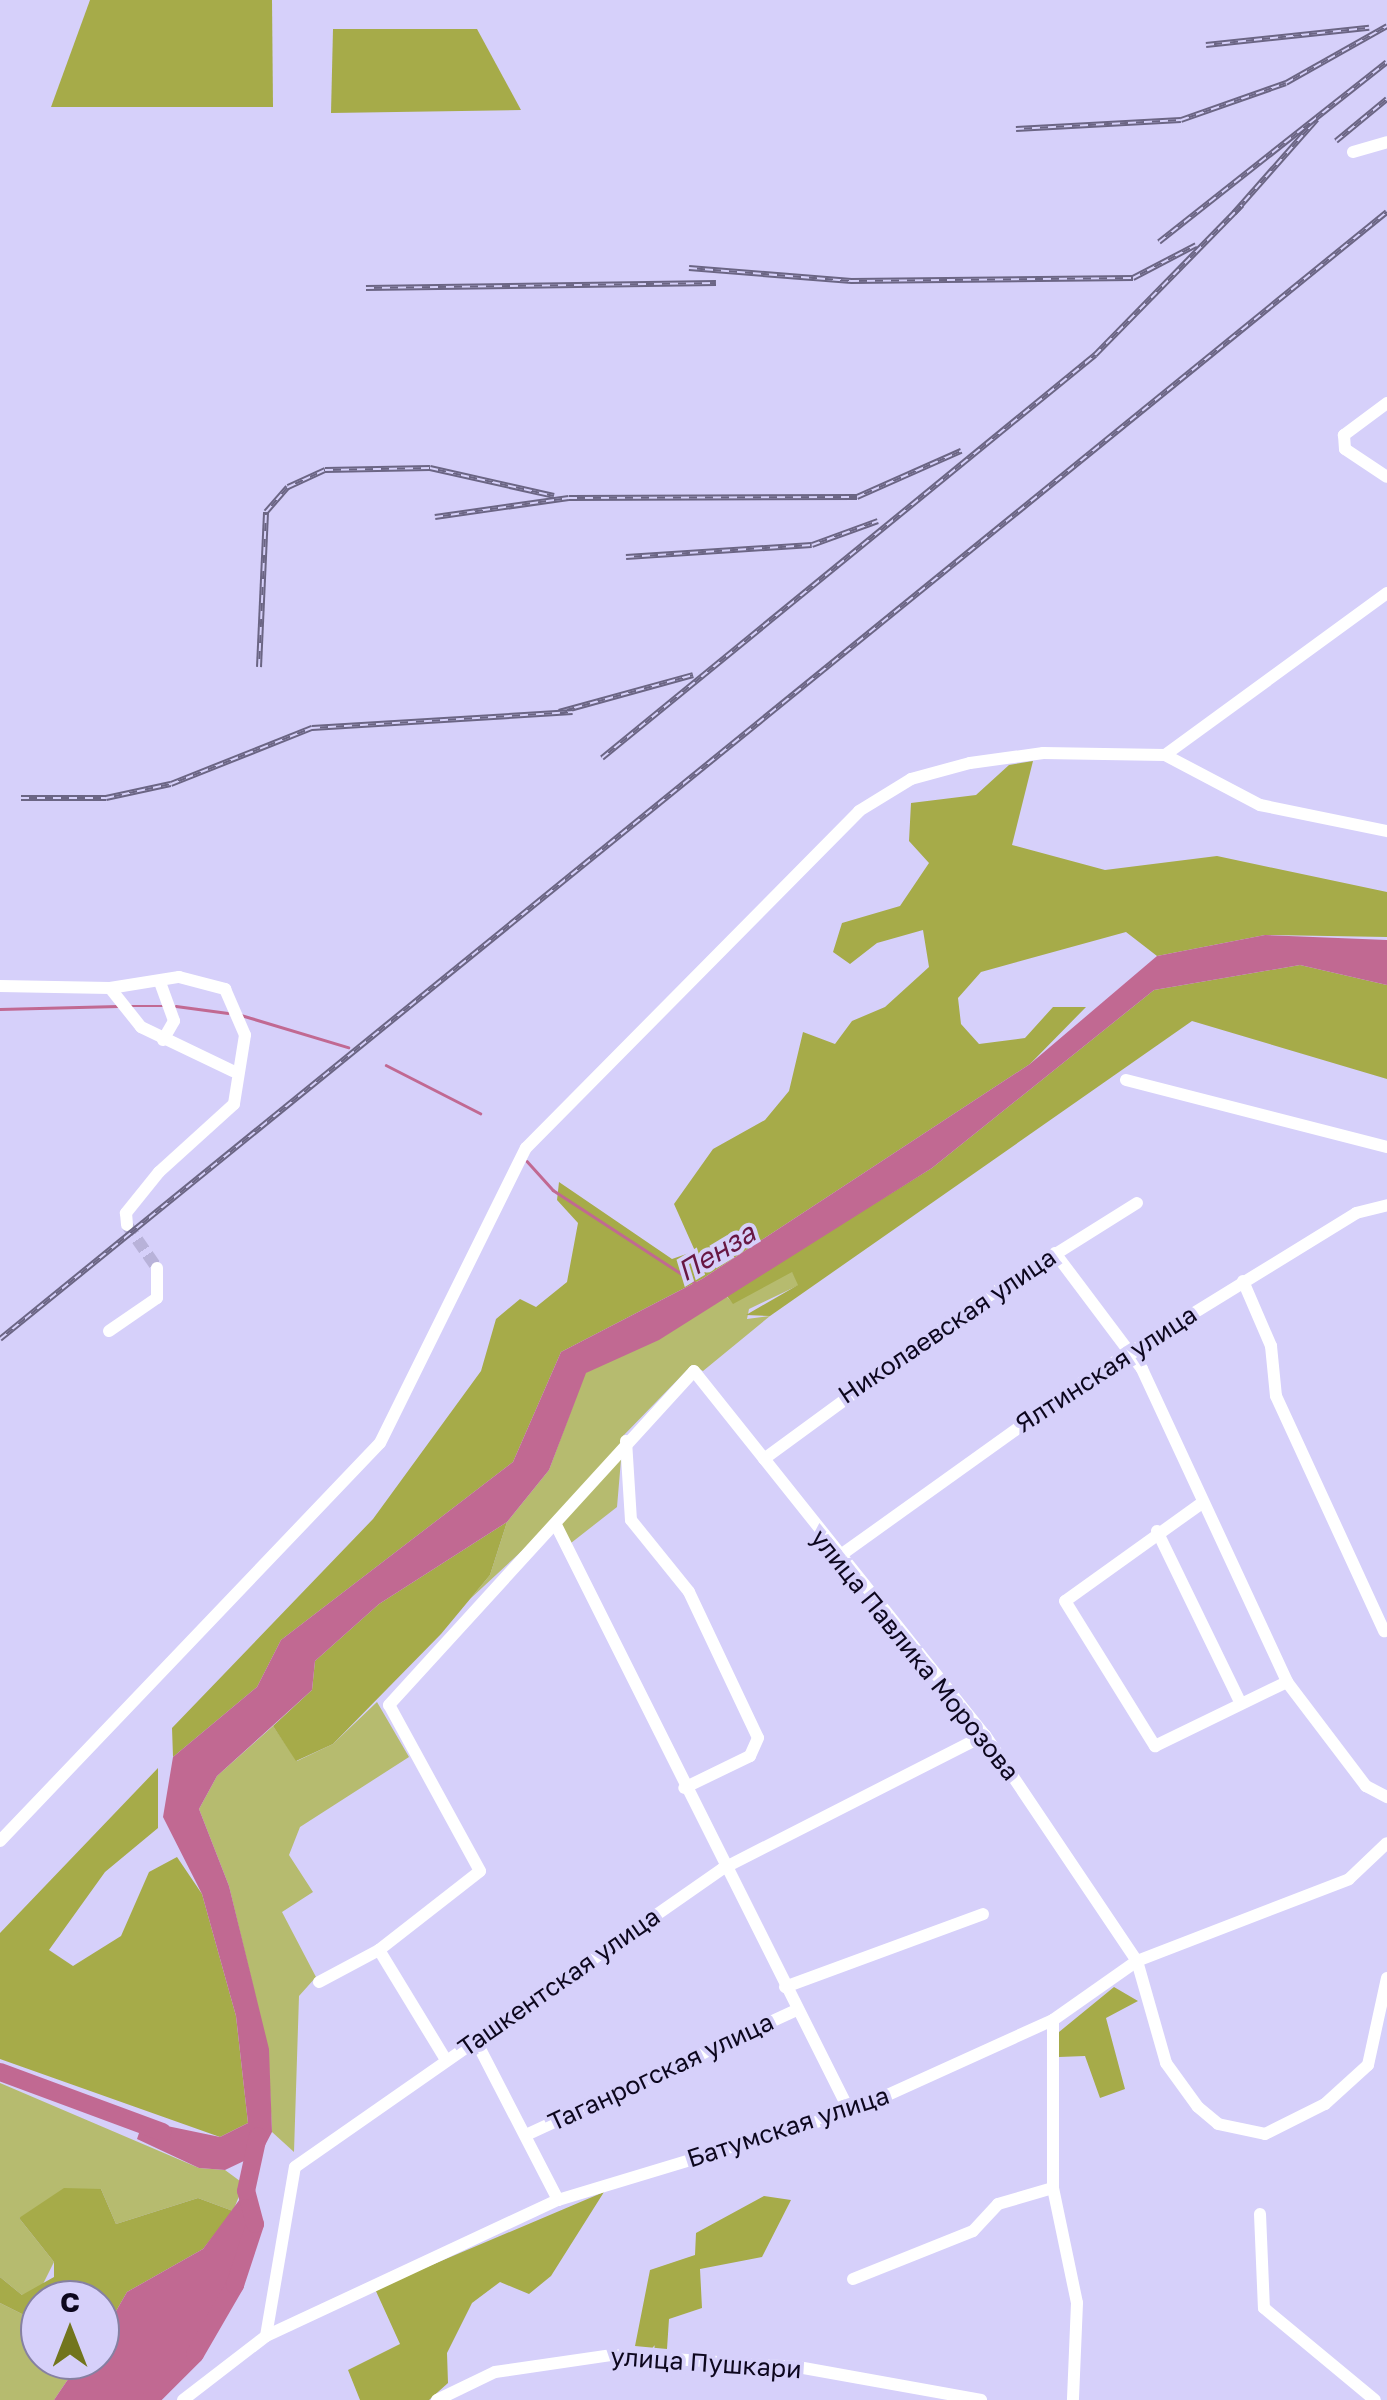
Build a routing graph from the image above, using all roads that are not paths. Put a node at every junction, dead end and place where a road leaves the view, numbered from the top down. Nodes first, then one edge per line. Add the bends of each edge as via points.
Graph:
1 (1387, 142) edge
2 (1353, 152) dead end
3 (1387, 402) edge
4 (1387, 477) edge
5 (1387, 594) edge
6 (1164, 755) junction
7 (1387, 830) edge
8 (161, 984) junction
9 (0, 986) edge
10 (110, 988) junction
11 (164, 1040) junction
12 (233, 1071) junction
13 (1126, 1080) dead end
14 (1387, 1148) edge
15 (1137, 1203) dead end
16 (1387, 1205) edge
17 (127, 1225) dead end
18 (1055, 1253) junction
19 (157, 1268) dead end
20 (1244, 1281) junction
21 (109, 1331) dead end
22 (1129, 1352) junction
23 (626, 1442) junction
24 (764, 1459) junction
25 (1202, 1503) junction
26 (557, 1527) junction
27 (1156, 1531) junction
28 (838, 1557) junction
29 (1384, 1631) dead end
30 (1287, 1682) junction
31 (1241, 1704) junction
32 (986, 1735) junction
33 (684, 1788) junction
34 (1387, 1798) edge
35 (0, 1841) edge
36 (1387, 1843) edge
37 (722, 1869) junction
38 (983, 1914) dead end
39 (379, 1950) junction
40 (1136, 1960) junction
41 (1387, 1978) edge
42 (319, 1982) dead end
43 (786, 1987) junction
44 (796, 2010) junction
45 (1053, 2020) junction
46 (476, 2041) junction
47 (446, 2060) junction
48 (850, 2112) junction
49 (526, 2135) junction
50 (1053, 2188) junction
51 (558, 2200) junction
52 (1260, 2214) dead end
53 (853, 2279) dead end
54 (266, 2336) junction
55 (1387, 2391) edge
56 (182, 2400) edge
57 (437, 2400) edge
58 (981, 2400) edge
59 (1073, 2400) edge
60 (1377, 2400) edge

1 - 2 street
3 - 4 street via 1344,434 1344,449
5 - 6 street
6 - 7 street via 1260,805
6 - 35 street via 970,763 885,795 806,861 517,1160 380,1443
8 - 10 street
8 - 11 street via 174,1021
8 - 12 street via 179,977 225,989 245,1035
9 - 10 street
10 - 11 street
11 - 12 street
12 - 17 street via 234,1104 159,1172 126,1212
13 - 14 street
15 - 18 street, Николаевская улица
16 - 20 street, Ялтинская улица via 1356,1212
18 - 22 street
18 - 24 street, Николаевская улица
19 - 21 street via 157,1298
20 - 22 street, Ялтинская улица
20 - 29 street via 1271,1346 1276,1396
22 - 25 street
22 - 28 street, Ялтинская улица
23 - 24 street, улица Павлика Морозова via 694,1371
23 - 26 street
23 - 33 street via 631,1520 688,1592 758,1738 750,1756
24 - 28 street, улица Павлика Морозова
25 - 27 street
25 - 30 street
26 - 33 street
26 - 39 street via 389,1705 480,1871
27 - 31 street
27 - 31 street via 1065,1601 1154,1746
28 - 32 street, улица Павлика Морозова
30 - 31 street
30 - 34 street via 1366,1786
32 - 37 street, Ташкентская улица
32 - 40 street, улица Павлика Морозова
33 - 37 street
36 - 40 street, Батумская улица via 1349,1879
37 - 43 street
37 - 46 street, Ташкентская улица
38 - 43 street, Таганрогская улица
39 - 42 street
39 - 47 street
40 - 41 street, улица Павлика Морозова via 1166,2062 1198,2107 1218,2124 1265,2134 1325,2104 1368,2065
40 - 45 street, Батумская улица
43 - 44 street
44 - 48 street
44 - 49 street, Таганрогская улица
45 - 48 street, Батумская улица
45 - 50 street
46 - 47 street, Ташкентская улица
46 - 49 street
47 - 54 street, Ташкентская улица via 295,2166
48 - 51 street, Батумская улица
49 - 51 street
50 - 53 street via 998,2204 972,2231
50 - 59 street via 1077,2303
51 - 54 street, Батумская улица
52 - 60 street via 1264,2308
54 - 56 street, Батумская улица
55 - 60 street
57 - 58 street, улица Пушкари via 494,2372 611,2355 798,2367

